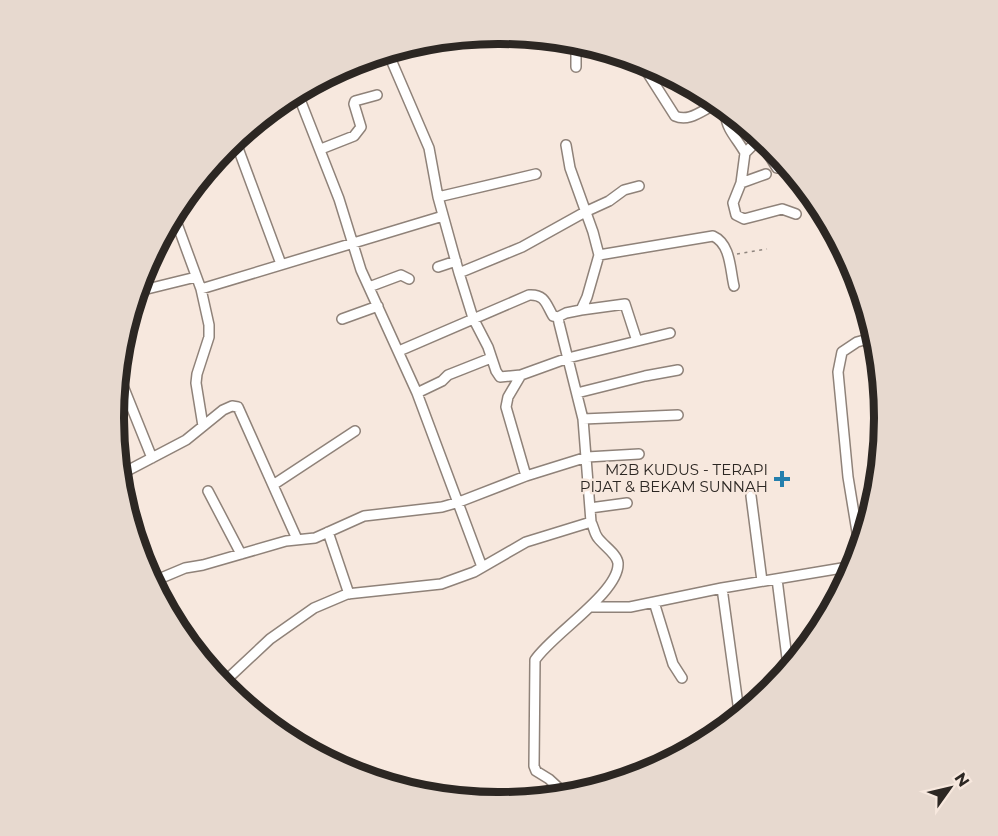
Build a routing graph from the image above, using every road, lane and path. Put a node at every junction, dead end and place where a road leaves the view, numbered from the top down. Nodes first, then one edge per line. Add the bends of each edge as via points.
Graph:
1 (576, 52) edge
2 (391, 59) edge
3 (576, 68) dead end
4 (649, 75) edge
5 (377, 95) dead end
6 (301, 101) edge
7 (708, 108) edge
8 (726, 120) edge
9 (755, 144) edge
10 (566, 145) dead end
11 (238, 149) edge
12 (321, 149) junction
13 (746, 153) junction
14 (536, 174) dead end
15 (766, 174) dead end
16 (741, 183) junction
17 (639, 186) dead end
18 (438, 197) junction
19 (585, 212) junction
20 (796, 214) dead end
21 (444, 216) junction
22 (178, 226) edge
23 (352, 243) junction
24 (767, 249) dead end
25 (599, 255) junction
26 (728, 256) junction
27 (456, 261) junction
28 (281, 264) junction
29 (438, 267) dead end
30 (459, 273) junction
31 (196, 277) junction
32 (409, 279) dead end
33 (734, 286) dead end
34 (369, 287) junction
35 (148, 289) edge
36 (201, 289) junction
37 (378, 306) junction
38 (581, 310) junction
39 (558, 317) junction
40 (473, 318) junction
41 (342, 319) dead end
42 (670, 333) dead end
43 (865, 340) edge
44 (637, 341) junction
45 (399, 351) junction
46 (491, 358) junction
47 (568, 358) junction
48 (678, 370) dead end
49 (521, 375) junction
50 (125, 392) edge
51 (417, 393) junction
52 (577, 393) junction
53 (678, 415) dead end
54 (583, 419) junction
55 (203, 426) junction
56 (355, 431) dead end
57 (639, 454) dead end
58 (587, 457) junction
59 (152, 458) junction
60 (129, 470) edge
61 (526, 476) junction
62 (273, 485) junction
63 (208, 491) dead end
64 (751, 496) dead end
65 (459, 502) junction
66 (627, 504) dead end
67 (590, 508) junction
68 (591, 522) junction
69 (857, 529) edge
70 (328, 532) junction
71 (297, 539) junction
72 (241, 554) junction
73 (482, 567) junction
74 (842, 568) edge
75 (161, 578) edge
76 (777, 579) junction
77 (762, 581) junction
78 (722, 588) junction
79 (350, 594) junction
80 (654, 602) junction
81 (591, 607) junction
82 (787, 657) edge
83 (229, 678) edge
84 (682, 678) dead end
85 (738, 706) edge
86 (559, 787) edge

1 - 3 street
2 - 18 street via 429,148
4 - 7 street via 675,116 692,117
5 - 12 street via 355,101 361,128 354,136
6 - 12 street
8 - 13 street
9 - 13 street
10 - 19 street via 566,169
11 - 28 street
12 - 23 street
13 - 16 street
14 - 18 street
15 - 16 street
16 - 20 street via 733,203 739,218 782,209
17 - 19 street
18 - 21 street
19 - 25 street
19 - 30 street via 522,247
21 - 23 street
21 - 27 street
22 - 31 street
23 - 28 street
23 - 34 street
24 - 26 path
25 - 26 street via 713,236 723,243
25 - 38 street
26 - 33 street
27 - 29 street
27 - 30 street
28 - 36 street
30 - 40 street
31 - 35 street
31 - 36 street
32 - 34 street via 401,275
34 - 37 street
36 - 55 street via 209,325 196,383
37 - 41 street
37 - 45 street
38 - 39 street
38 - 44 street via 625,304
39 - 40 street via 553,316 544,298 529,295
39 - 47 street
40 - 45 street
40 - 46 street
42 - 44 street
43 - 69 street via 842,352 838,372
44 - 47 street
45 - 51 street
46 - 49 street via 500,376
46 - 51 street via 448,375
47 - 49 street
47 - 52 street
48 - 52 street
49 - 61 street via 506,407
50 - 59 street
51 - 65 street
52 - 54 street
53 - 54 street
54 - 58 street
55 - 59 street
55 - 62 street via 223,410 238,407
56 - 62 street
57 - 58 street
58 - 61 street
58 - 67 street
59 - 60 street
61 - 65 street
62 - 71 street
63 - 72 street
64 - 77 street
65 - 70 street via 363,516
65 - 73 street
66 - 67 street
67 - 68 street
68 - 73 street via 526,542
68 - 81 street via 596,536 618,563 617,572
70 - 71 street
70 - 79 street
71 - 72 street
72 - 75 street
73 - 79 street via 441,584
74 - 76 street
76 - 77 street
76 - 82 street
77 - 78 street
78 - 80 street
78 - 85 street
79 - 83 street via 314,608 296,620
80 - 81 street via 622,608
80 - 84 street via 673,664
81 - 86 street via 535,660 534,766

